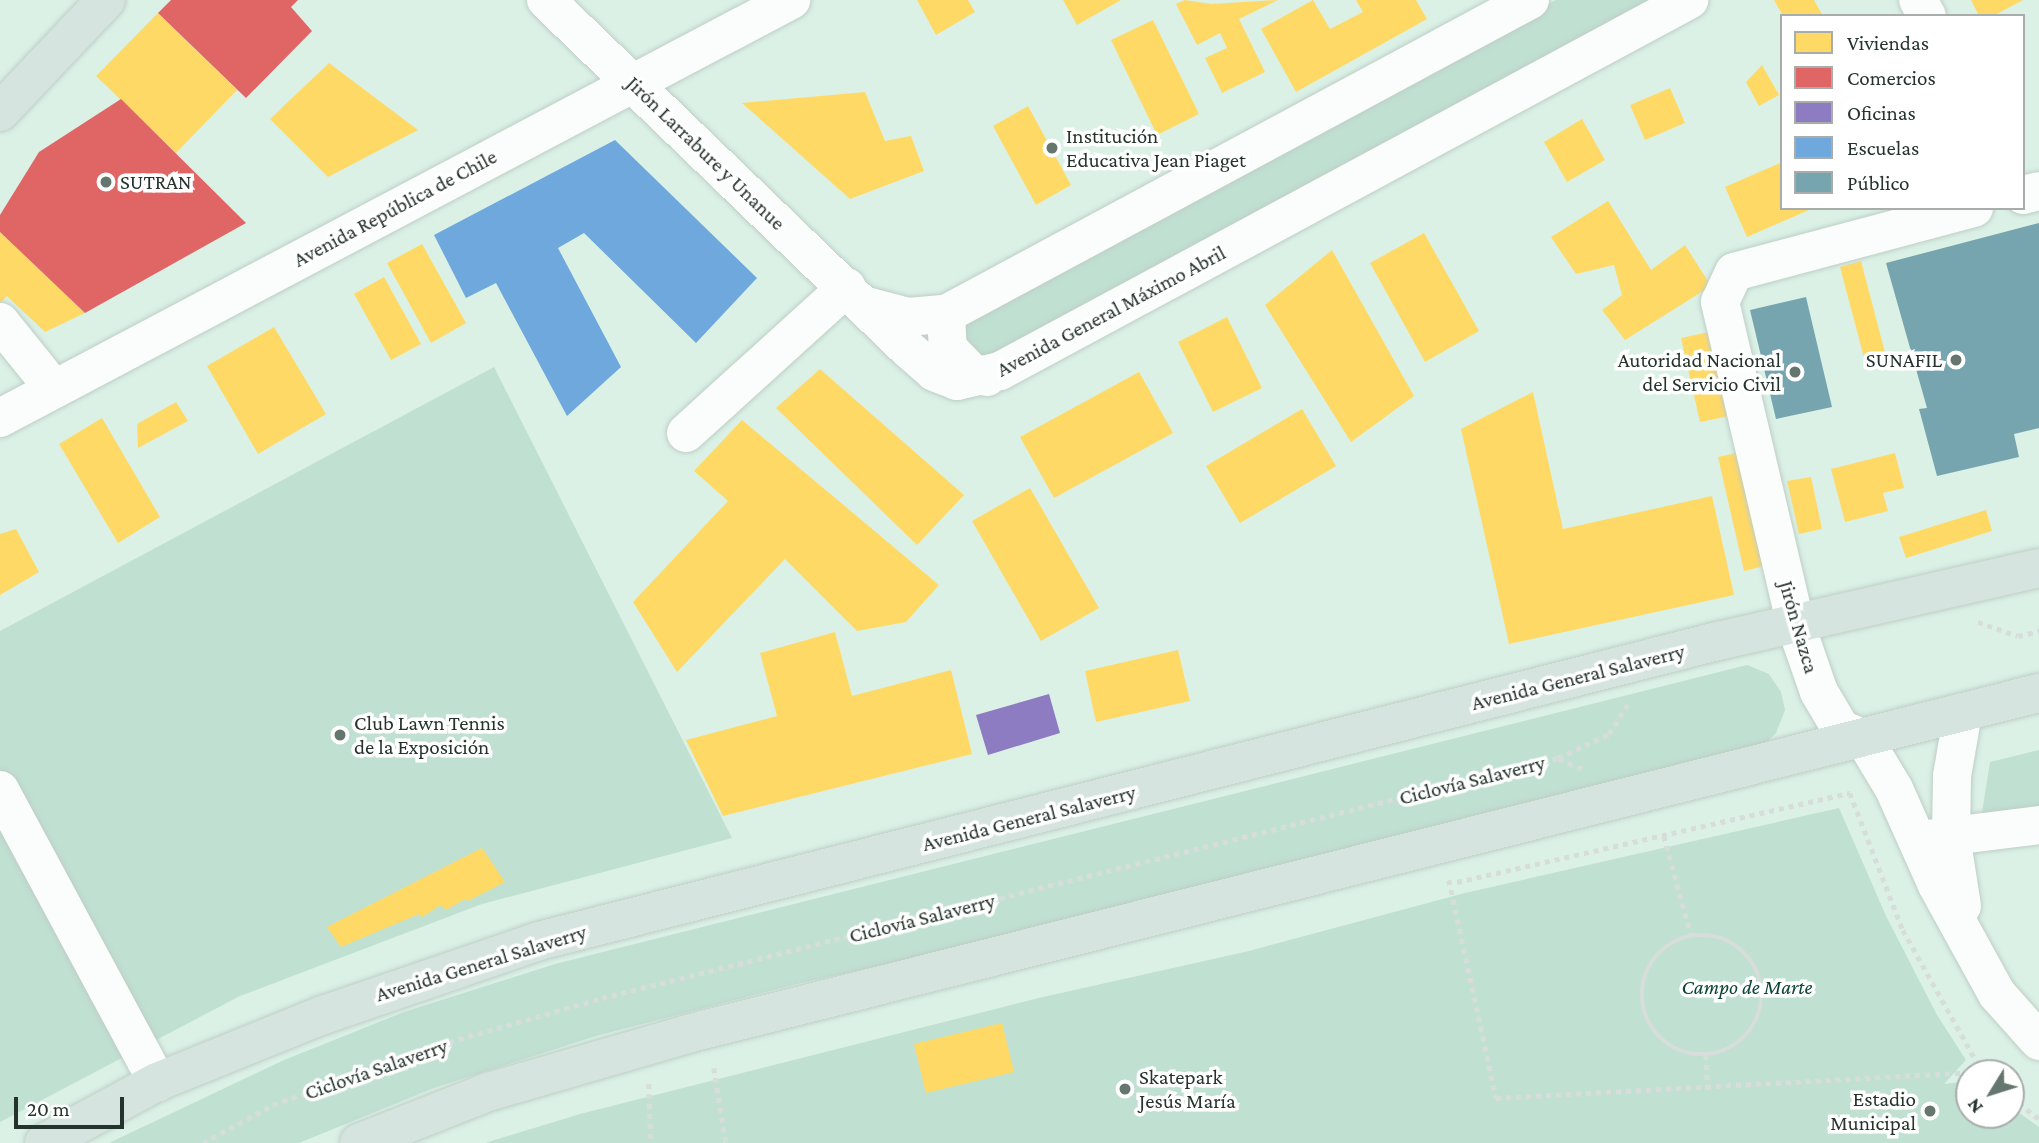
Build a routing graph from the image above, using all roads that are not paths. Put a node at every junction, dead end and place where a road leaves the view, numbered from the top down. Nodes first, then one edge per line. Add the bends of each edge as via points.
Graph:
1 (107, 0) edge
2 (546, 0) edge
3 (791, 0) edge
4 (1530, 0) edge
5 (1689, 0) edge
6 (634, 84) junction
7 (0, 112) edge
8 (1966, 210) edge
9 (857, 297) junction
10 (946, 314) junction
11 (2, 330) edge
12 (987, 377) junction
13 (54, 389) junction
14 (0, 418) edge
15 (686, 433) dead end
16 (2039, 568) edge
17 (1795, 623) junction
18 (2039, 693) edge
19 (1963, 712) junction
20 (1864, 738) junction
21 (0, 790) edge
22 (2039, 825) edge
23 (1934, 838) junction
24 (2039, 1041) edge
25 (157, 1082) junction
26 (44, 1143) edge
27 (359, 1143) edge

1 - 7 main road
2 - 6 street, Jirón Larrabure y Unanue
3 - 6 street, Avenida República de Chile
4 - 10 street
5 - 12 street, Avenida General Máximo Abril
6 - 9 street, Jirón Larrabure y Unanue
6 - 13 street, Avenida República de Chile
8 - 17 street, Jirón Nazca via 1734,272 1720,302
9 - 10 street via 908,317
9 - 12 street, Avenida General Máximo Abril via 934,372 957,381
9 - 15 street
10 - 12 street via 948,348 971,372
11 - 13 street
13 - 14 street, Avenida República de Chile
16 - 17 main road, Avenida General Salaverry
17 - 20 street, Jirón Nazca via 1819,692 1841,729
17 - 25 main road, Avenida General Salaverry via 539,941 323,1015
18 - 19 main road
19 - 20 main road
19 - 23 street, Jirón Nazca via 1952,776
20 - 23 street, Jirón Nazca
20 - 27 main road via 687,1034 488,1092
21 - 25 street
22 - 23 street
23 - 24 street, Jirón Nazca via 1970,942 1997,994
25 - 26 main road, Avenida General Salaverry

